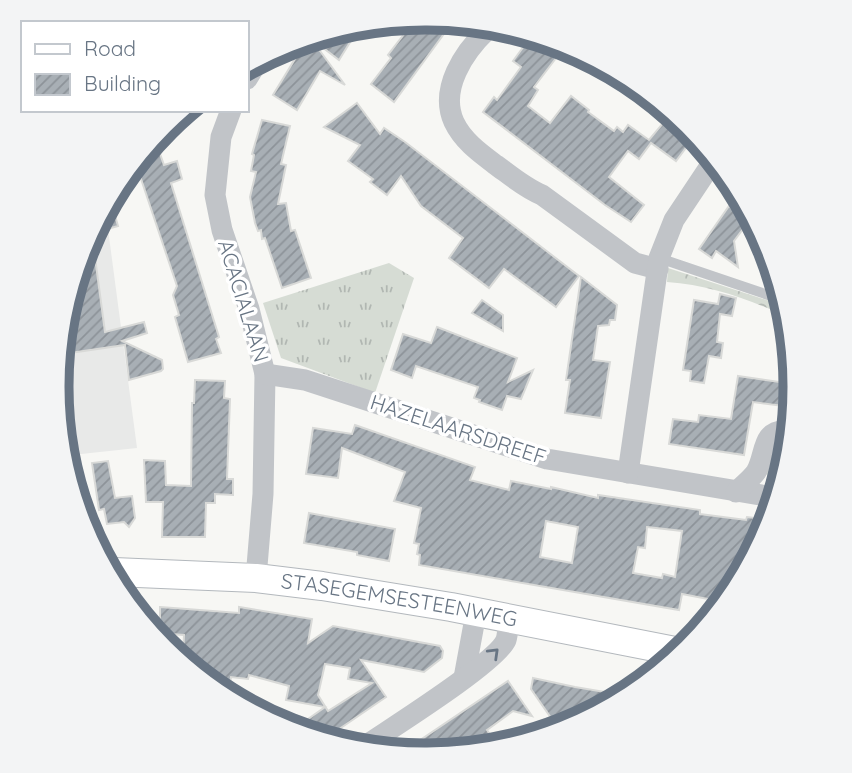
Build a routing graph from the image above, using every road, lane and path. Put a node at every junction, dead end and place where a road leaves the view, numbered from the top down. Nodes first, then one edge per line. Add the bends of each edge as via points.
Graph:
1 (483, 35) edge
2 (230, 112) edge
3 (708, 168) edge
4 (659, 264) junction
5 (772, 296) edge
6 (265, 374) junction
7 (780, 432) edge
8 (628, 473) junction
9 (736, 492) junction
10 (766, 496) edge
11 (121, 572) edge
12 (256, 578) junction
13 (476, 613) junction
14 (509, 618) junction
15 (667, 650) edge
16 (464, 678) junction
17 (375, 739) edge

1 - 4 street via 462,62 450,89 452,114 463,136 528,189 635,263
2 - 6 street, ACACIALAAN via 221,137 215,195
3 - 4 street via 674,220
4 - 5 lane
4 - 8 street
6 - 8 street, HAZELAARSDREEF via 306,380 523,453
6 - 12 street, ACACIALAAN
7 - 9 street via 767,439 756,471
8 - 9 street, HAZELAARSDREEF
9 - 10 street, HAZELAARSDREEF
11 - 12 street, STASEGEMSESTEENWEG
12 - 13 street, STASEGEMSESTEENWEG
13 - 14 street, STASEGEMSESTEENWEG
13 - 16 street
14 - 15 street, STASEGEMSESTEENWEG
16 -> 14 street via 498,651 506,640
16 - 17 street

